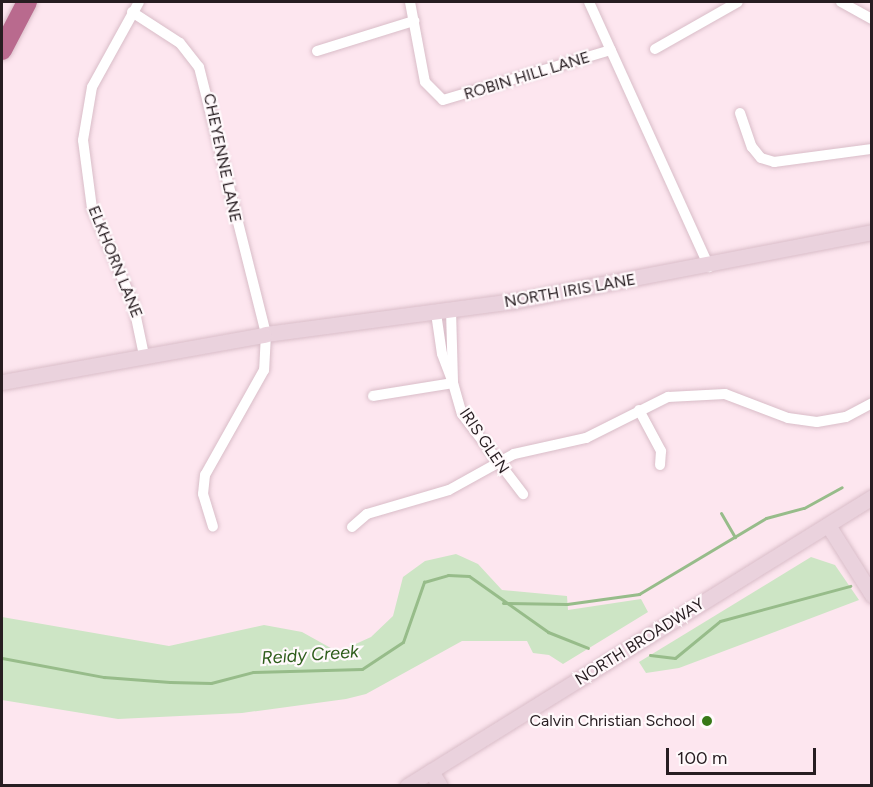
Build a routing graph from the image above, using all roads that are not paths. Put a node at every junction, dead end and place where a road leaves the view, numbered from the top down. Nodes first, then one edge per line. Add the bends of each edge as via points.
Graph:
1 (27, 2) edge
2 (139, 2) edge
3 (410, 2) edge
4 (589, 2) edge
5 (738, 2) edge
6 (841, 2) edge
7 (132, 12) junction
8 (872, 19) edge
9 (414, 21) junction
10 (655, 48) dead end
11 (2, 50) edge
12 (611, 50) junction
13 (316, 51) dead end
14 (740, 114) dead end
15 (872, 148) edge
16 (872, 232) edge
17 (709, 267) junction
18 (443, 312) junction
19 (265, 334) junction
20 (144, 355) junction
21 (2, 382) edge
22 (453, 383) junction
23 (373, 396) dead end
24 (872, 403) edge
25 (639, 410) junction
26 (497, 464) junction
27 (660, 465) dead end
28 (523, 494) dead end
29 (872, 497) edge
30 (828, 525) junction
31 (213, 527) dead end
32 (352, 527) dead end
33 (872, 595) edge
34 (431, 771) junction
35 (407, 786) edge
36 (440, 786) edge

1 - 11 highway
2 - 7 street, ELKHORN LANE
3 - 9 street, ROBIN HILL LANE
4 - 12 street, ROBIN HILL LANE
5 - 10 street
6 - 8 street
7 - 19 street, CHEYENNE LANE via 180,43 199,66
7 - 20 street, ELKHORN LANE via 92,87 83,140 92,208 133,303
9 - 12 street, ROBIN HILL LANE via 425,82 443,100
9 - 13 street
12 - 17 street, ROBIN HILL LANE
14 - 15 street via 752,147 761,158 774,162
16 - 17 street, NORTH IRIS LANE
17 - 18 street, NORTH IRIS LANE
18 - 19 street, NORTH IRIS LANE
18 - 22 street, IRIS GLEN via 442,354
19 - 20 street, NORTH IRIS LANE
19 - 31 street, CHEYENNE LANE via 264,370 205,475 203,494
20 - 21 street, NORTH IRIS LANE
22 - 23 street
22 - 26 street, IRIS GLEN via 462,414
24 - 25 street via 846,417 817,422 788,418 743,398 711,393 668,397
25 - 26 street via 586,438 528,450
25 - 27 street via 661,451
26 - 28 street, IRIS GLEN
26 - 32 street via 449,490 367,514
29 - 30 street, NORTH BROADWAY
30 - 33 street
30 - 34 street, NORTH BROADWAY
34 - 35 street, NORTH BROADWAY
34 - 36 street

